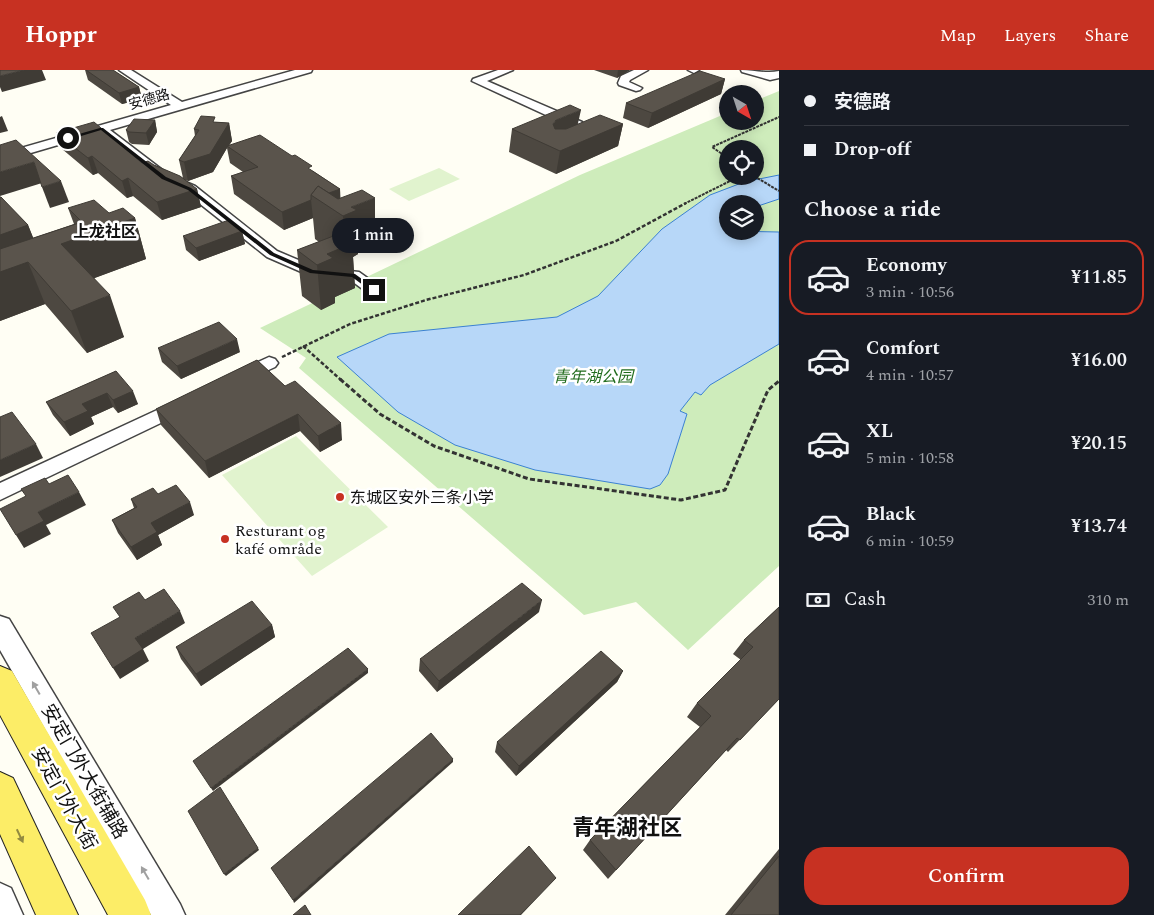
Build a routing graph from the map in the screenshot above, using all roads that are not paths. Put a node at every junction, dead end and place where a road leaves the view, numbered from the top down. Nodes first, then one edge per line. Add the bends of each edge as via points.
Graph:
1 (124, 70) edge
2 (307, 70) edge
3 (508, 70) edge
4 (643, 70) edge
5 (746, 70) edge
6 (779, 74) edge
7 (636, 88) dead end
8 (180, 106) junction
9 (102, 129) junction
10 (591, 132) edge
11 (0, 158) edge
12 (374, 290) dead end
13 (269, 363) road end
14 (224, 384) edge
15 (197, 397) edge
16 (0, 492) edge
17 (0, 627) edge
18 (0, 682) edge
19 (0, 791) edge
20 (0, 899) edge
21 (7, 915) edge
22 (57, 915) edge
23 (130, 915) edge
24 (169, 915) edge

1 - 8 street
2 - 8 street, 安德路
3 - 10 street via 477,81
4 - 7 street via 625,78 623,83
5 - 6 street via 770,78
8 - 9 street, 安德路
9 - 11 street, 安德路
9 - 12 street via 164,178 190,189 272,254 312,271 353,275
13 - 14 street
15 - 16 street
24 -> 17 street, 安定门外大街辅路
18 - 23 main road, 安定门外大街
19 -> 22 main road
20 - 21 street

